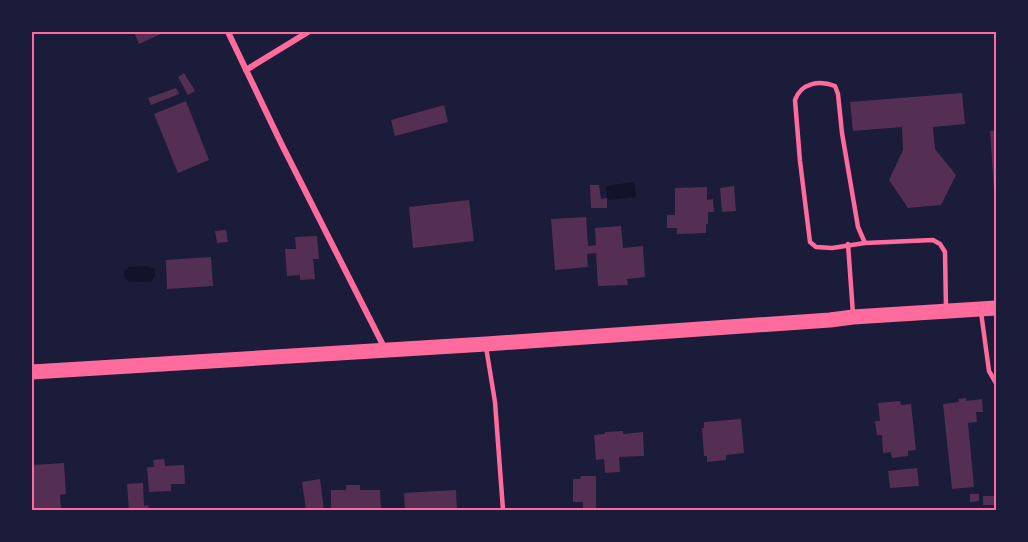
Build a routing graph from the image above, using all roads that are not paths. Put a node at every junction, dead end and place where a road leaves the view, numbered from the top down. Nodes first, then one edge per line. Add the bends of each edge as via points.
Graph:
1 (228, 32) edge
2 (308, 32) edge
3 (246, 70) junction
4 (865, 243) junction
5 (848, 244) junction
6 (989, 309) edge
7 (946, 311) junction
8 (853, 317) junction
9 (486, 344) junction
10 (386, 350) junction
11 (32, 372) edge
12 (996, 383) edge
13 (503, 510) edge

1 - 3 street
2 - 3 street
3 - 10 street
4 - 5 lane
4 - 5 lane via 858,227 838,94 829,83 806,85 795,100 810,242 816,247 832,248
4 - 7 lane via 933,240 940,244 945,252
5 - 8 lane
6 - 7 main road
6 - 12 lane via 989,371
7 - 8 main road
8 - 9 main road
9 - 10 main road
9 - 13 lane via 495,402
10 - 11 main road

